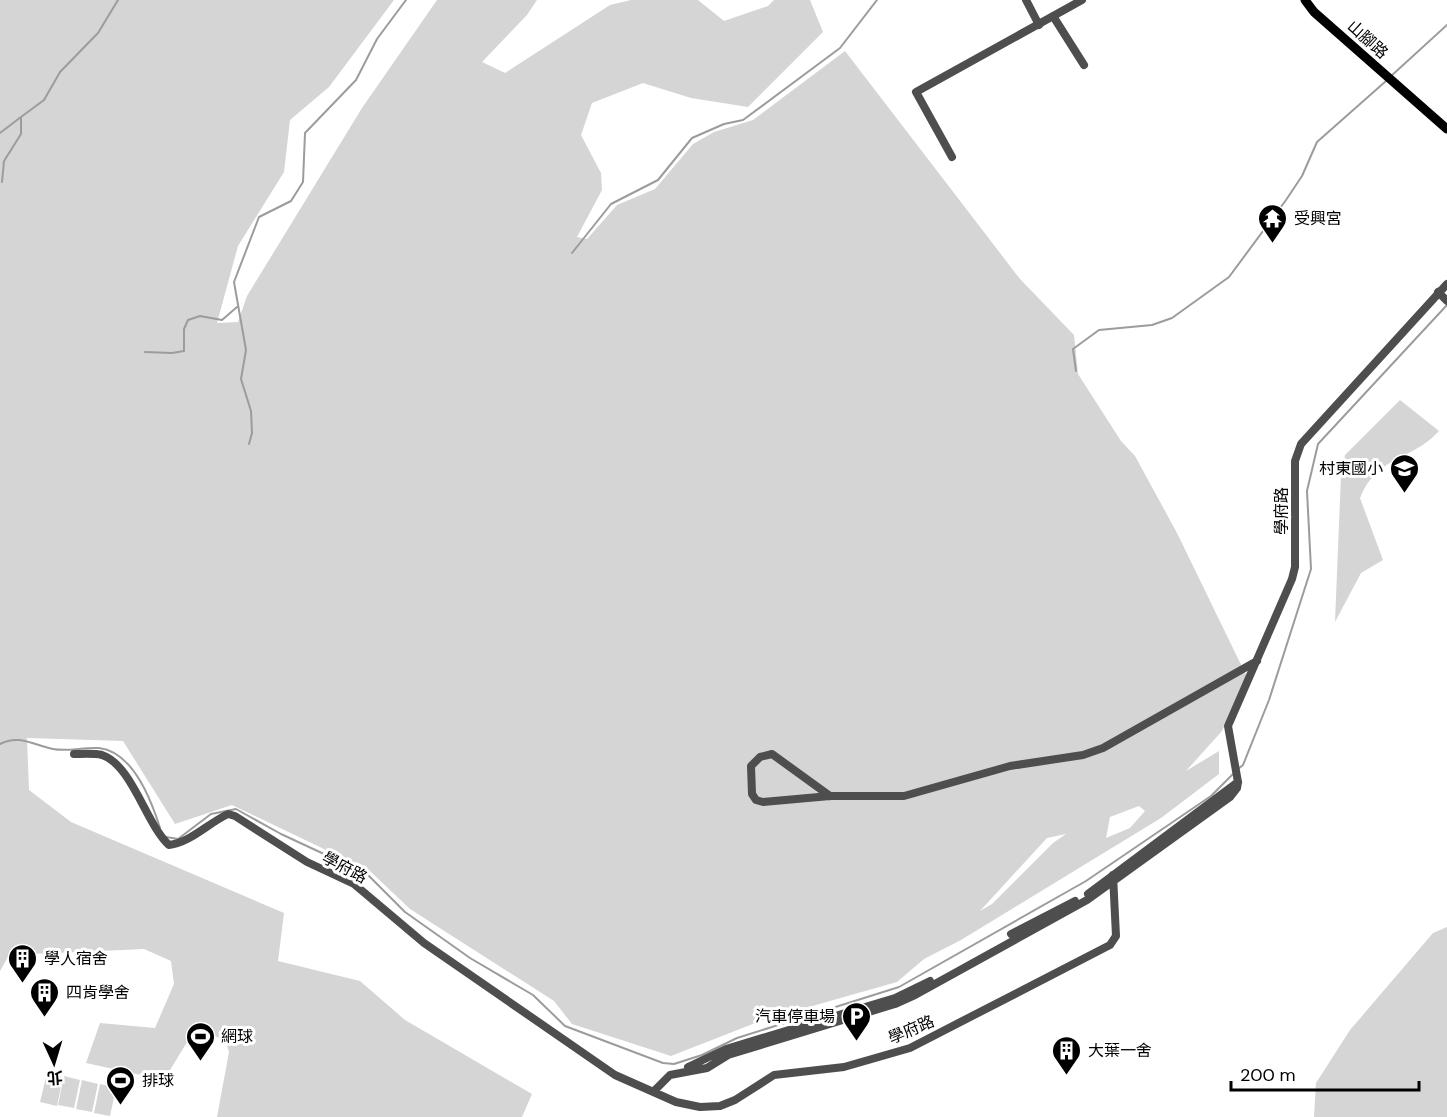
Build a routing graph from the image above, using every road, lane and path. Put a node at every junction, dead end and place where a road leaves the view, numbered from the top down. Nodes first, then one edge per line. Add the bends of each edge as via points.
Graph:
1 (1026, 0) edge
2 (1082, 0) edge
3 (1305, 0) edge
4 (1053, 16) junction
5 (1040, 25) junction
6 (1084, 65) dead end
7 (1447, 129) edge
8 (952, 157) dead end
9 (1447, 284) edge
10 (1438, 292) junction
11 (1447, 301) edge
12 (1258, 661) junction
13 (74, 754) dead end
14 (830, 796) junction
15 (1113, 880) junction
16 (651, 1090) junction

1 - 5 street
2 - 4 street
3 - 7 main road, 山腳路
4 - 5 street
4 - 6 street
5 - 8 street via 916,92
9 - 10 street, 學府路
10 - 11 street
10 - 12 street, 學府路 via 1301,444 1295,461 1295,567
12 - 14 street via 1135,733 1083,755 1010,766 904,796
12 - 15 street, 學府路 via 1228,726 1238,782
13 - 16 street, 學府路 via 102,755 123,772 158,835 169,845 184,843 228,814 235,816 307,862 354,884 424,943 615,1075
14 - 14 street via 772,754 751,766 752,794 756,800
15 - 16 street, 學府路 via 895,998 726,1049 695,1065 666,1072
15 - 16 street, 學府路 via 1116,936 1110,945 910,1048 844,1067 774,1075 720,1106 676,1102

